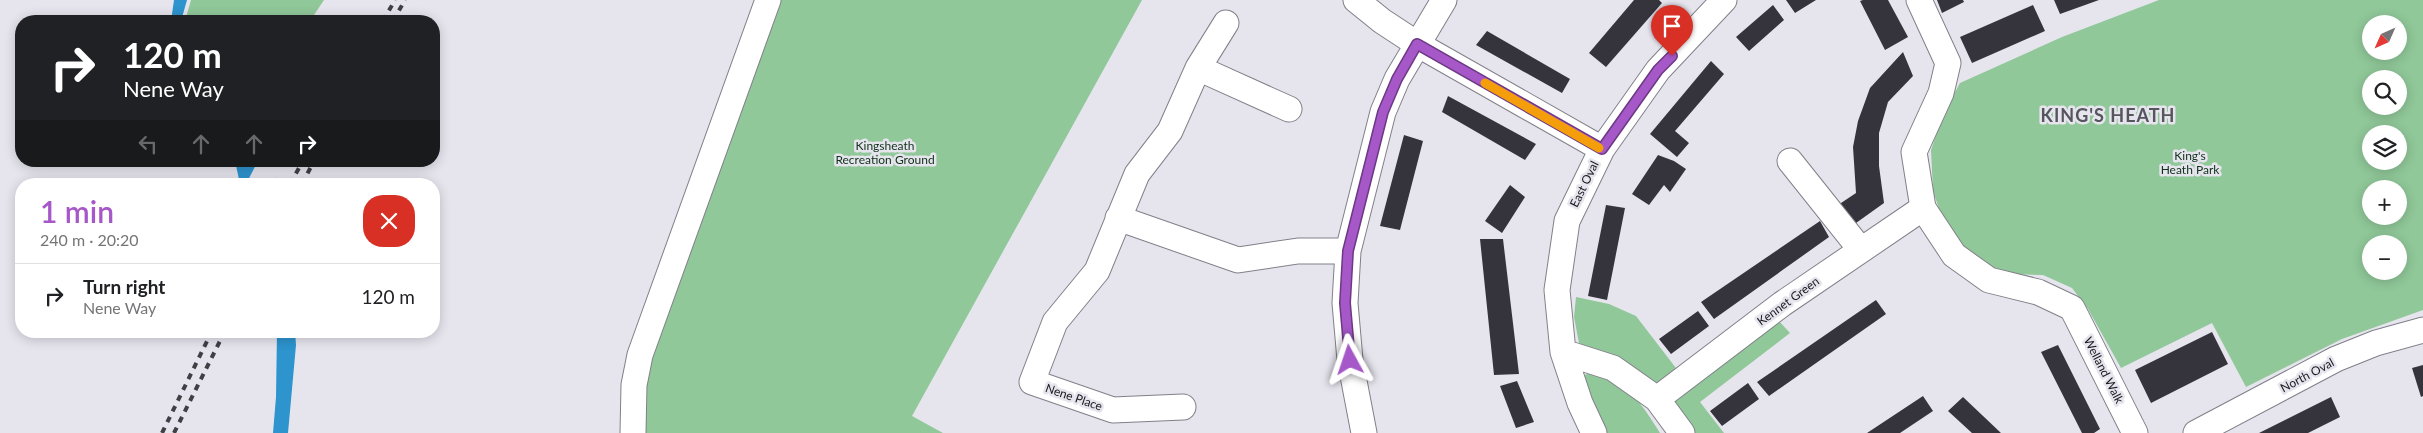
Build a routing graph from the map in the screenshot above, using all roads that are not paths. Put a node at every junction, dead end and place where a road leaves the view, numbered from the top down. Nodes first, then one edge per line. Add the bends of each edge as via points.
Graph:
1 (768, 0) edge
2 (1356, 0) edge
3 (1444, 0) edge
4 (1724, 0) edge
5 (1919, 0) edge
6 (1226, 24) dead end
7 (1417, 44) junction
8 (1198, 68) junction
9 (1289, 109) dead end
10 (1602, 149) junction
11 (1790, 162) dead end
12 (1923, 208) junction
13 (1118, 218) junction
14 (1861, 250) junction
15 (1348, 251) junction
16 (2423, 330) edge
17 (1564, 352) junction
18 (1657, 399) junction
19 (1183, 407) dead end
20 (633, 433) edge
21 (1364, 433) edge
22 (1594, 433) edge
23 (1682, 433) edge
24 (2135, 433) edge
25 (2196, 433) edge

1 - 20 street via 640,355 634,385
2 - 7 street via 1382,22
3 - 7 street
4 - 10 street, East Oval via 1658,70
5 - 12 street via 1948,63 1941,93 1914,152
6 - 8 street, Nene Place
7 - 10 street
7 - 15 street via 1383,112
8 - 9 street
8 - 13 street, Nene Place via 1170,131 1136,174
10 - 17 street, East Oval via 1566,221 1557,290
11 - 14 street
12 - 14 street, Kennet Green
12 - 24 street, Welland Walk via 1954,255 1989,280 2038,292 2072,308
13 - 15 street via 1238,260 1298,250
13 - 19 street, Nene Place via 1097,271 1056,322 1032,382 1113,410
14 - 18 street, Kennet Green via 1782,304
15 - 21 street via 1345,303 1350,360
16 - 25 street, North Oval via 2376,343 2336,359
17 - 18 street via 1613,368
17 - 22 street, East Oval via 1580,403
18 - 23 street

